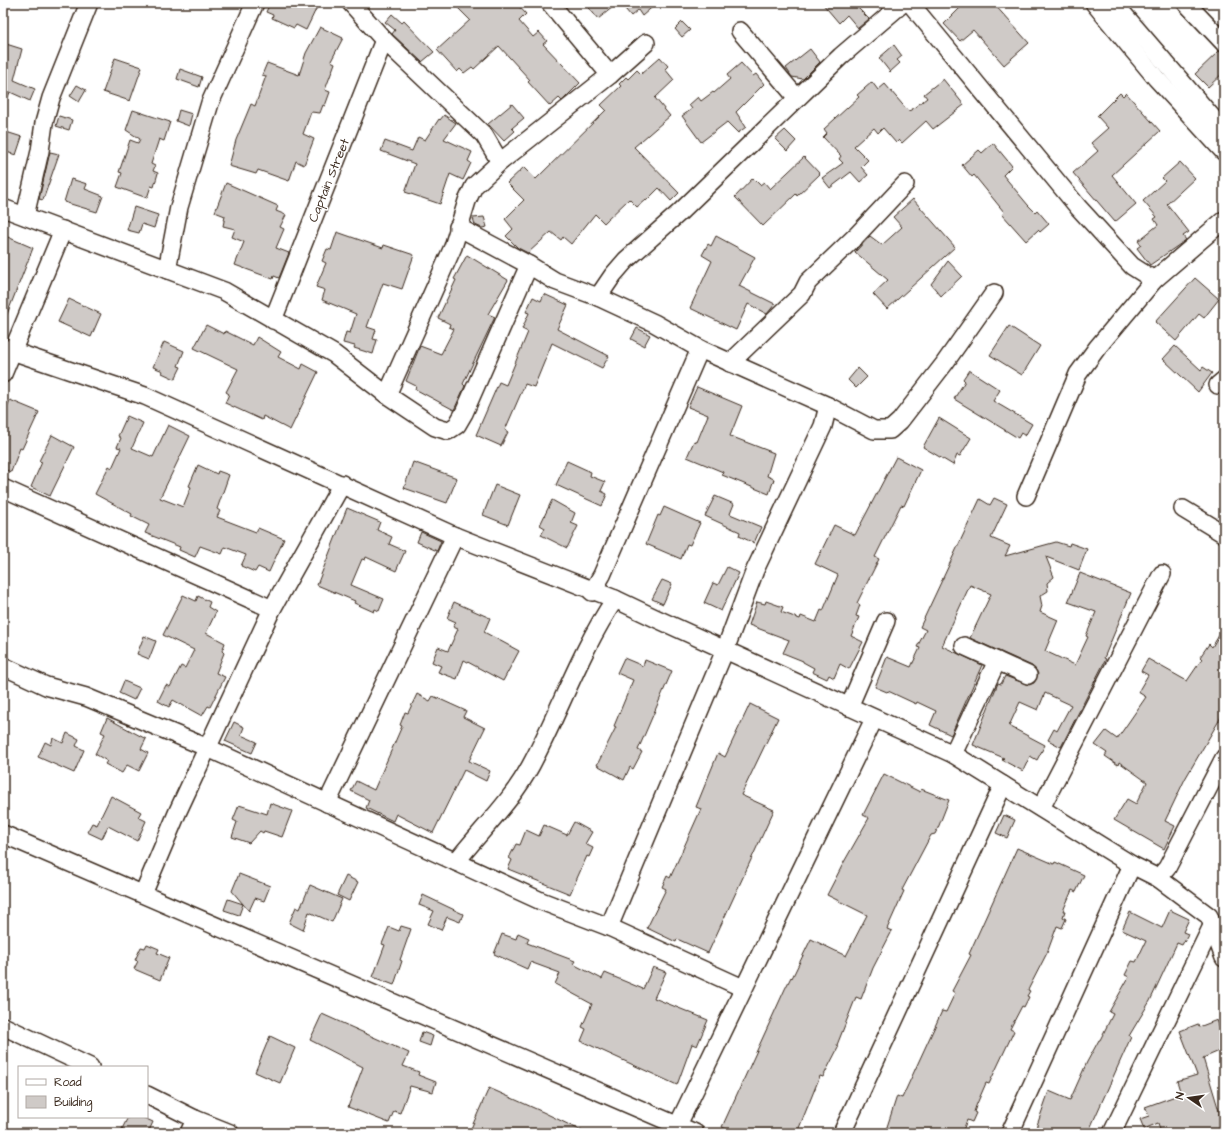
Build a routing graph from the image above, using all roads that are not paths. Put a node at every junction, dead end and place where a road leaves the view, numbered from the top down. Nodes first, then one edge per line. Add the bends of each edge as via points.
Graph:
1 (89, 3) edge
2 (255, 3) edge
3 (351, 3) edge
4 (550, 3) edge
5 (903, 3) edge
6 (910, 3) edge
7 (1094, 3) edge
8 (1114, 3) edge
9 (1186, 3) edge
10 (740, 31) dead end
11 (384, 40) junction
12 (646, 43) dead end
13 (1224, 44) edge
14 (610, 75) junction
15 (797, 98) junction
16 (1222, 125) edge
17 (1224, 152) edge
18 (500, 162) junction
19 (905, 184) dead end
20 (3, 208) edge
21 (25, 216) junction
22 (1224, 220) edge
23 (458, 227) junction
24 (63, 230) junction
25 (529, 265) junction
26 (167, 270) junction
27 (1154, 280) junction
28 (994, 293) dead end
29 (598, 297) junction
30 (273, 320) junction
31 (700, 349) junction
32 (8, 350) edge
33 (730, 363) junction
34 (3, 374) edge
35 (387, 395) junction
36 (828, 406) junction
37 (342, 484) junction
38 (3, 488) edge
39 (1026, 496) dead end
40 (1183, 509) dead end
41 (1224, 534) edge
42 (455, 536) junction
43 (1162, 574) dead end
44 (592, 592) junction
45 (615, 599) junction
46 (272, 609) junction
47 (886, 621) dead end
48 (964, 646) dead end
49 (725, 650) junction
50 (997, 661) junction
51 (3, 666) edge
52 (1028, 675) dead end
53 (849, 707) junction
54 (874, 719) junction
55 (208, 748) junction
56 (953, 754) junction
57 (1224, 758) edge
58 (1003, 785) junction
59 (327, 803) junction
60 (1041, 808) junction
61 (3, 834) edge
62 (456, 862) junction
63 (1132, 865) junction
64 (1158, 878) junction
65 (142, 894) junction
66 (1212, 926) junction
67 (609, 927) junction
68 (1222, 948) edge
69 (743, 988) junction
70 (3, 1026) edge
71 (88, 1066) edge
72 (148, 1096) edge
73 (192, 1126) edge
74 (676, 1129) edge
75 (230, 1133) edge
76 (695, 1133) edge
77 (842, 1133) edge
78 (1010, 1133) edge
79 (1112, 1133) edge

1 - 21 street via 51,98
2 - 26 street via 210,103 180,207
3 - 11 street
4 - 14 street
5 - 15 street
6 - 27 street via 1078,207 1132,266
7 - 17 street via 1156,78
8 - 16 street
9 - 13 street
10 - 15 street
11 - 18 street via 484,135
11 - 30 street, Captain Street
12 - 14 street
14 - 18 street
15 - 29 street via 679,213 626,260
18 - 23 street via 474,186
19 - 33 street via 808,282 802,294
20 - 21 street
21 - 24 street
22 - 27 street
23 - 25 street
23 - 35 street via 453,247
24 - 26 street
24 - 32 street
25 - 29 street via 555,281
25 - 35 street via 457,425 448,431 436,427
26 - 30 street via 224,291
27 - 39 street via 1078,374
28 - 36 street via 939,370 900,421 890,430 874,430
29 - 31 street via 654,323
30 - 35 street via 334,354
31 - 33 street
31 - 44 street via 602,575
32 - 34 street
32 - 37 street via 145,396
33 - 36 street
36 - 49 street via 823,426 755,570
37 - 42 street
37 - 46 street
38 - 46 street
40 - 41 street
42 - 44 street
42 - 59 street
43 - 60 street
44 - 45 street
45 - 49 street
45 - 62 street via 594,631 531,766 501,809
46 - 55 street
47 - 53 street
48 - 50 street
49 - 53 street
49 - 67 street
50 - 52 street
50 - 56 street
51 - 55 street via 46,686 86,698
53 - 54 street
54 - 56 street
54 - 69 street
55 - 59 street
55 - 65 street
56 - 58 street
57 - 64 street via 1167,868
58 - 60 street
58 - 77 street
59 - 62 street
60 - 63 street
61 - 65 street
62 - 67 street via 541,901
63 - 64 street
63 - 78 street
64 - 66 street via 1208,916
65 - 74 street
66 - 68 street
66 - 79 street
67 - 69 street
69 - 74 street
70 - 71 street
72 - 73 street
73 - 75 street
74 - 76 street

